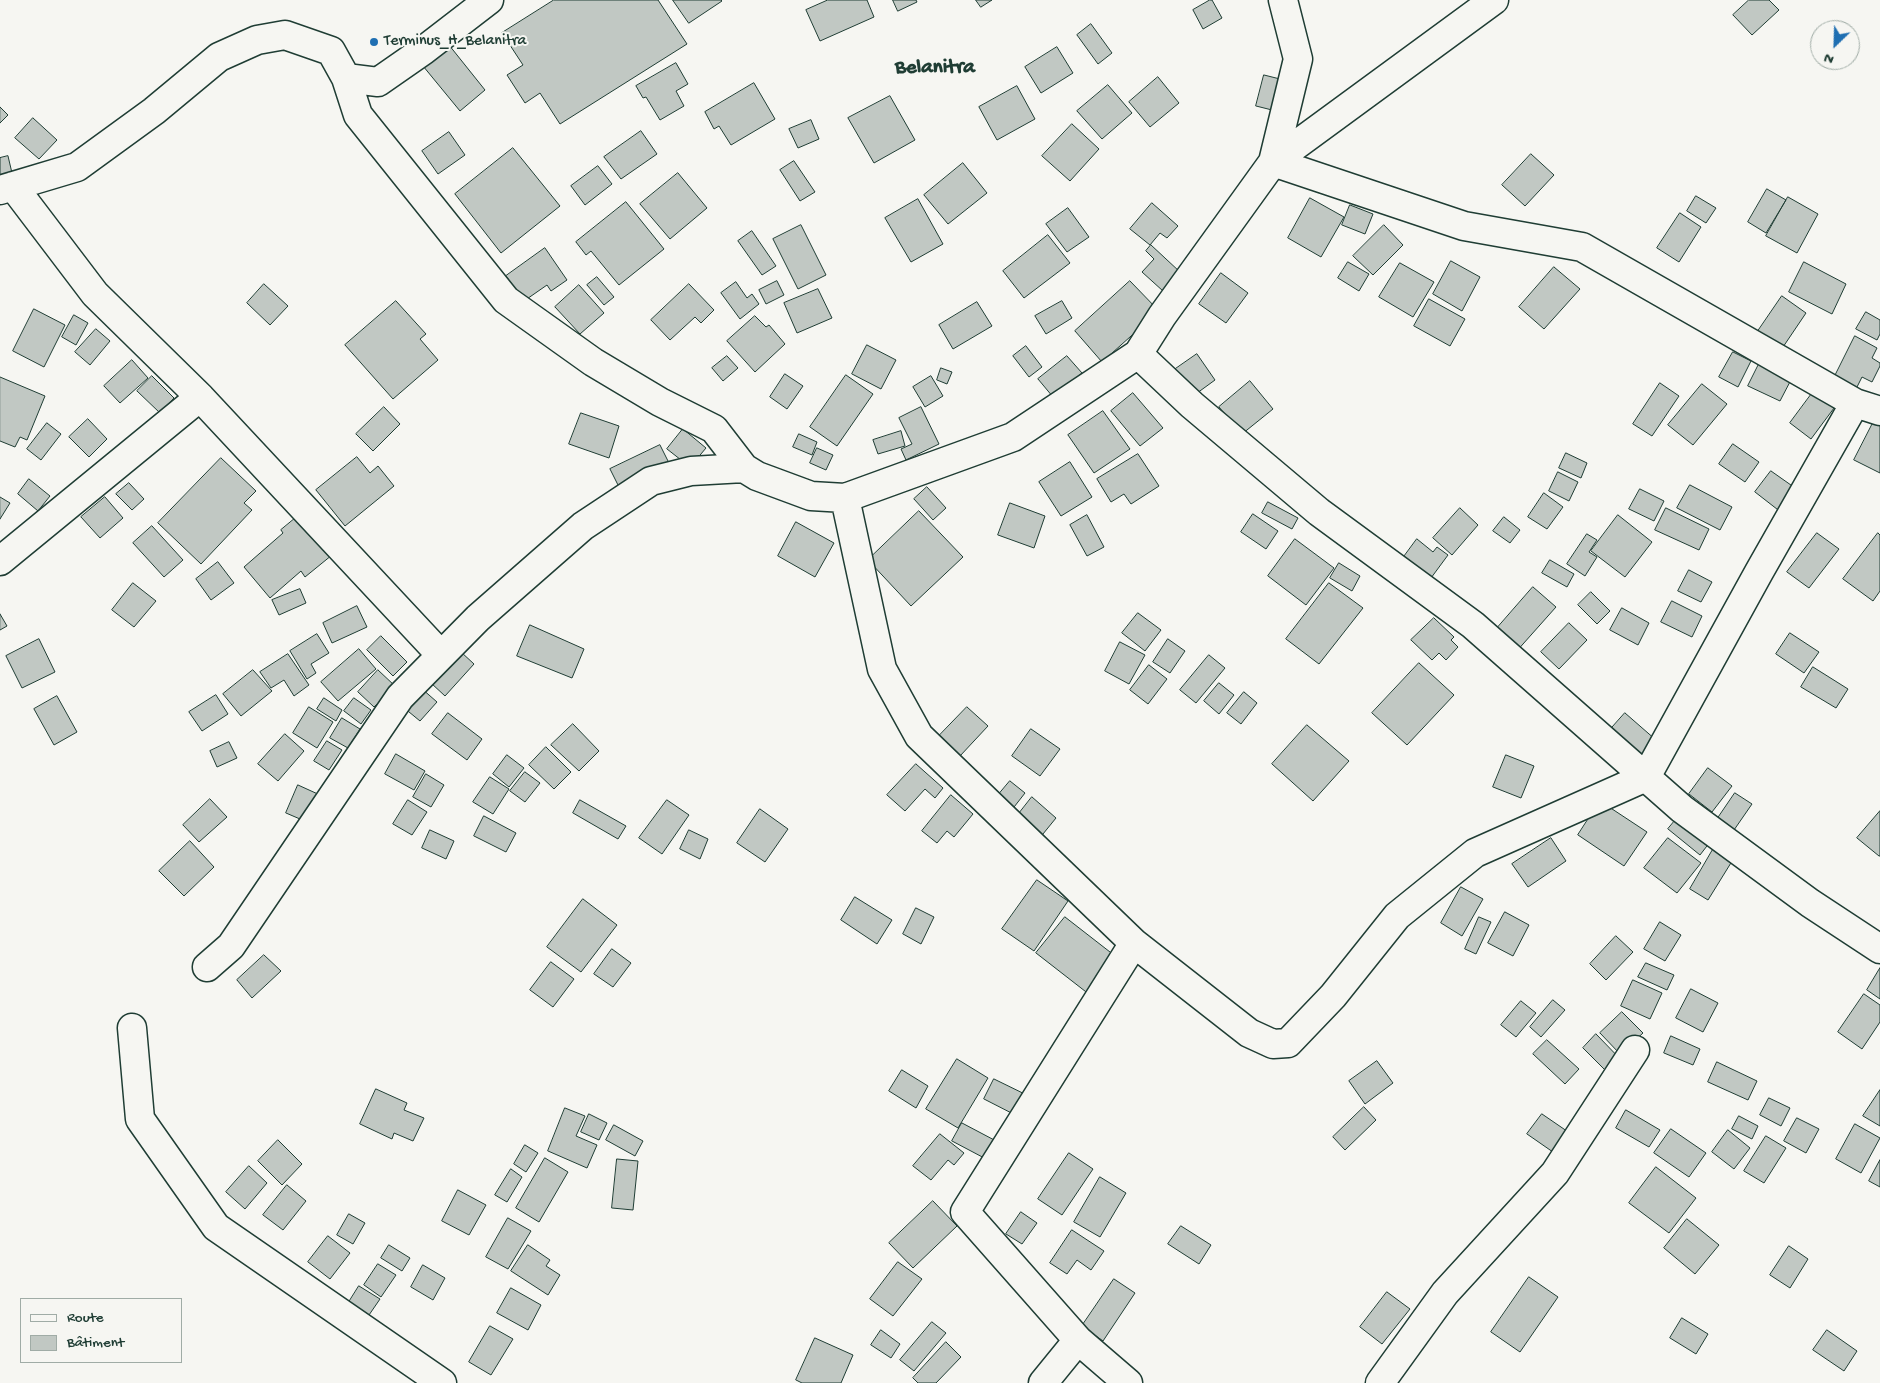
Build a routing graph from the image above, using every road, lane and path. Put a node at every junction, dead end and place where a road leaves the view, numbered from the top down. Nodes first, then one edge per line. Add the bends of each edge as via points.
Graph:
1 (489, 0) edge
2 (1284, 0) edge
3 (1494, 0) edge
4 (346, 78) junction
5 (1273, 162) junction
6 (7, 188) edge
7 (1138, 354) junction
8 (200, 397) junction
9 (1868, 407) edge
10 (744, 468) junction
11 (845, 498) junction
12 (0, 561) edge
13 (441, 656) junction
14 (1646, 777) junction
15 (1134, 943) junction
16 (1880, 949) edge
17 (207, 967) dead end
18 (132, 1028) dead end
19 (1634, 1050) dead end
20 (1078, 1340) junction
21 (442, 1383) edge
22 (1043, 1383) edge
23 (1128, 1383) edge
24 (1380, 1383) edge

1 - 4 street via 378,82
2 - 5 street via 1298,59
3 - 5 street
4 - 6 street via 331,51 285,35 257,40 219,57 154,111 77,167
4 - 10 street via 358,115 506,300 593,362 660,402 714,429
5 - 7 street
5 - 9 street via 1464,226 1582,247
6 - 8 street via 94,294
7 - 11 street via 1012,437
7 - 14 street via 1192,405 1319,512 1473,625
8 - 12 street
8 - 13 street
9 - 14 street via 1759,572
10 - 11 street via 811,496
10 - 13 street via 691,471 651,481 584,526 478,618
11 - 15 street via 882,669 919,736
13 - 17 street via 400,697 231,946
14 - 15 street via 1475,853 1397,916 1333,996 1288,1043 1273,1044 1249,1033
14 - 16 street via 1706,827 1810,903
15 - 20 street via 965,1212
18 - 21 street via 140,1119 216,1227
19 - 24 street via 1555,1173 1445,1293
20 - 22 street
20 - 23 street

